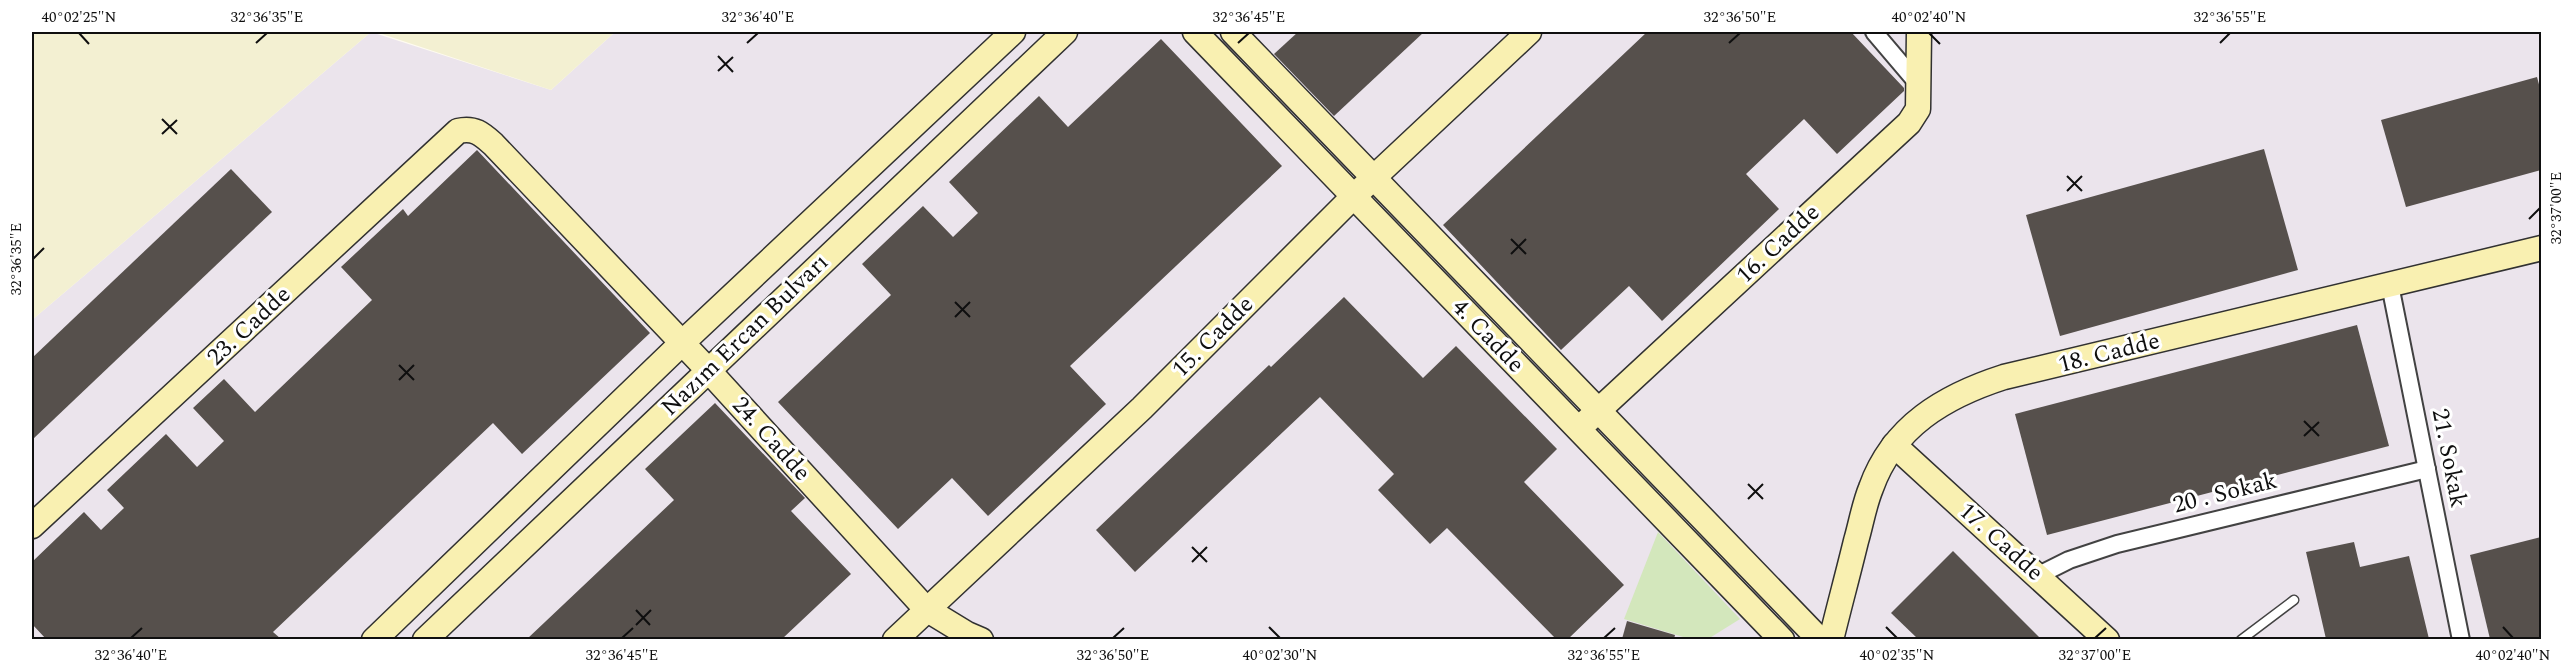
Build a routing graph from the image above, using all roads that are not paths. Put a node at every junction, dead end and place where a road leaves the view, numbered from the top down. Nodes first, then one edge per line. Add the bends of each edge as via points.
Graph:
1 (1013, 32) edge
2 (1065, 32) edge
3 (1194, 32) edge
4 (1233, 32) edge
5 (1529, 32) edge
6 (1874, 32) edge
7 (1919, 32) edge
8 (1919, 85) junction
9 (467, 129) joint
10 (1374, 178) junction
11 (1353, 197) junction
12 (2541, 248) edge
13 (2390, 285) junction
14 (682, 343) junction
15 (708, 370) junction
16 (1598, 410) junction
17 (1577, 430) junction
18 (1894, 445) junction
19 (2427, 469) junction
20 (32, 526) edge
21 (2039, 575) junction
22 (2294, 600) dead end
23 (926, 609) junction
24 (374, 639) edge
25 (425, 639) edge
26 (894, 639) edge
27 (981, 639) edge
28 (1782, 639) edge
29 (1820, 639) edge
30 (1831, 639) edge
31 (2107, 639) edge
32 (2241, 639) edge
33 (2461, 639) edge

1 - 14 street, Nazım Ercan Bulvarı
2 - 15 street, Nazım Ercan Bulvarı
3 - 11 street, 4. Cadde
4 - 10 street, 4. Cadde
5 - 10 street, 15. Cadde
6 - 8 street
7 - 8 street, 16. Cadde
8 - 16 street, 16. Cadde via 1918,109 1909,123
9 - 14 street, 24. Cadde via 476,130 493,144
9 - 20 street, 23. Cadde via 459,131
10 - 11 street, 15. Cadde
10 - 16 street, 4. Cadde
11 - 17 street, 4. Cadde
11 - 23 street, 15. Cadde via 1142,408
12 - 13 street, 18. Cadde
13 - 18 street, 18. Cadde via 1995,380 1939,405 1915,422
13 - 19 street, 21. Sokak
14 - 15 street, 24. Cadde
14 - 24 street, Nazım Ercan Bulvarı
15 - 23 street, 24. Cadde
15 - 25 street, Nazım Ercan Bulvarı
16 - 17 street, 16. Cadde
16 - 29 street, 4. Cadde
17 - 28 street, 4. Cadde
18 - 21 street, 17. Cadde
18 - 30 street, 18. Cadde via 1870,488
19 - 21 street, 20 . Sokak via 2117,544
19 - 33 street, 21. Sokak
21 - 31 street, 17. Cadde
22 - 32 lane
23 - 26 street, 15. Cadde
23 - 27 street, 24. Cadde

